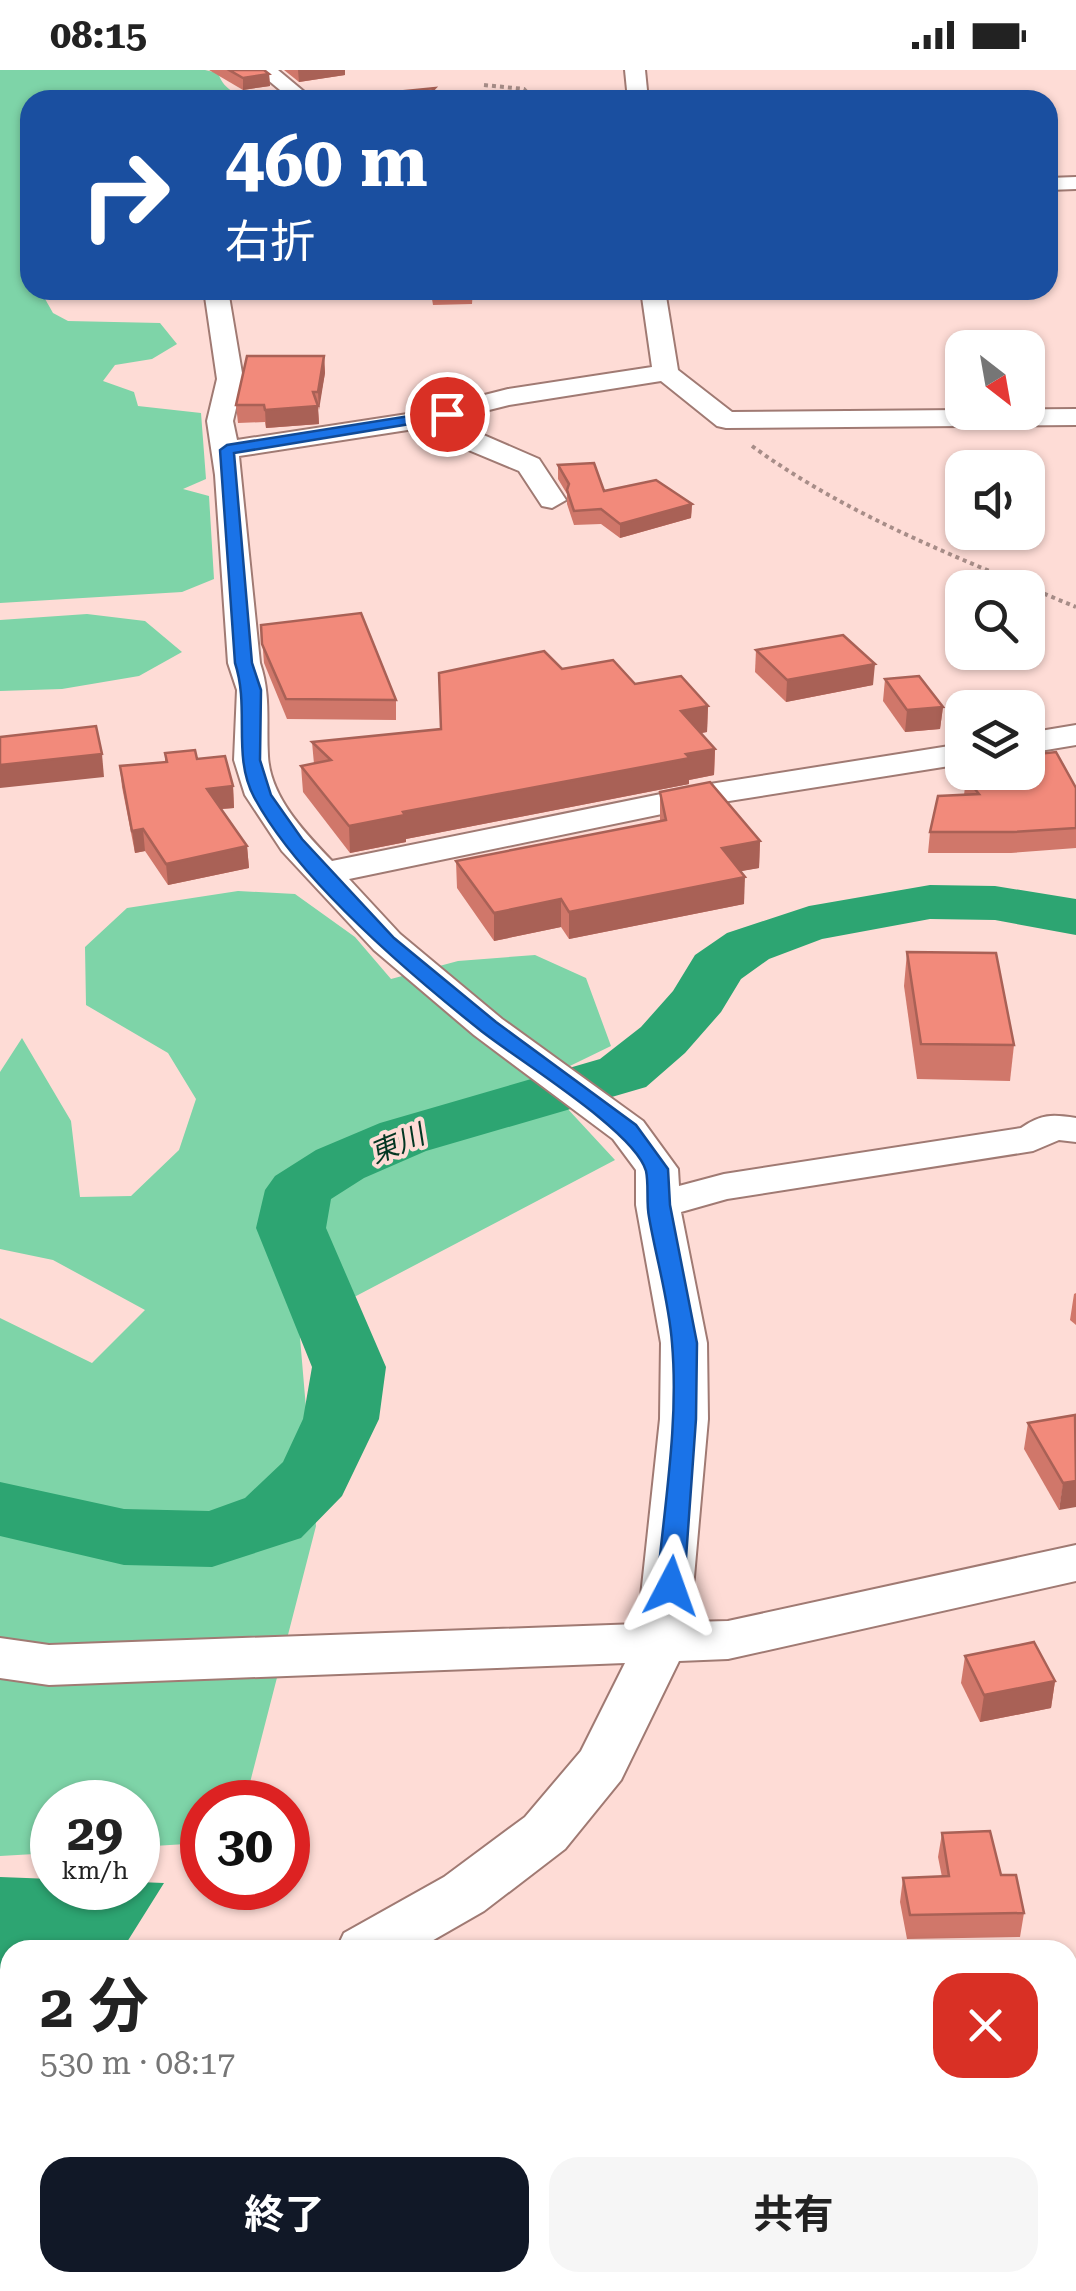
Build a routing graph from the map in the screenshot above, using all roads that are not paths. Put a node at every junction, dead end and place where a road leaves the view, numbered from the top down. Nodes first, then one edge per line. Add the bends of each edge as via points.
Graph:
1 (266, 70) edge
2 (291, 90) edge
3 (218, 300) edge
4 (655, 300) edge
5 (666, 373) junction
6 (1076, 417) edge
7 (414, 421) junction
8 (227, 450) junction
9 (552, 500) dead end
10 (1076, 735) edge
11 (1045, 740) edge
12 (945, 757) edge
13 (323, 874) junction
14 (1076, 1130) edge
15 (658, 1205) junction
16 (1076, 1563) edge
17 (662, 1642) junction
18 (0, 1658) edge
19 (383, 1940) edge

1 - 2 street
3 - 8 street via 230,379 220,421
4 - 5 street
5 - 6 street via 726,420
5 - 7 street via 508,398
7 - 8 street
7 - 9 street via 455,429 529,465
8 - 13 street via 244,663 253,690 251,760 262,795
10 - 11 street
12 - 13 street via 710,794
13 - 15 street via 402,954 628,1130 657,1169
14 - 15 street via 1051,1126 1033,1138 724,1187
15 - 17 street via 684,1343 684,1419
16 - 17 street via 728,1640
17 - 18 street via 49,1664
17 - 19 street via 602,1765 545,1833 464,1894

